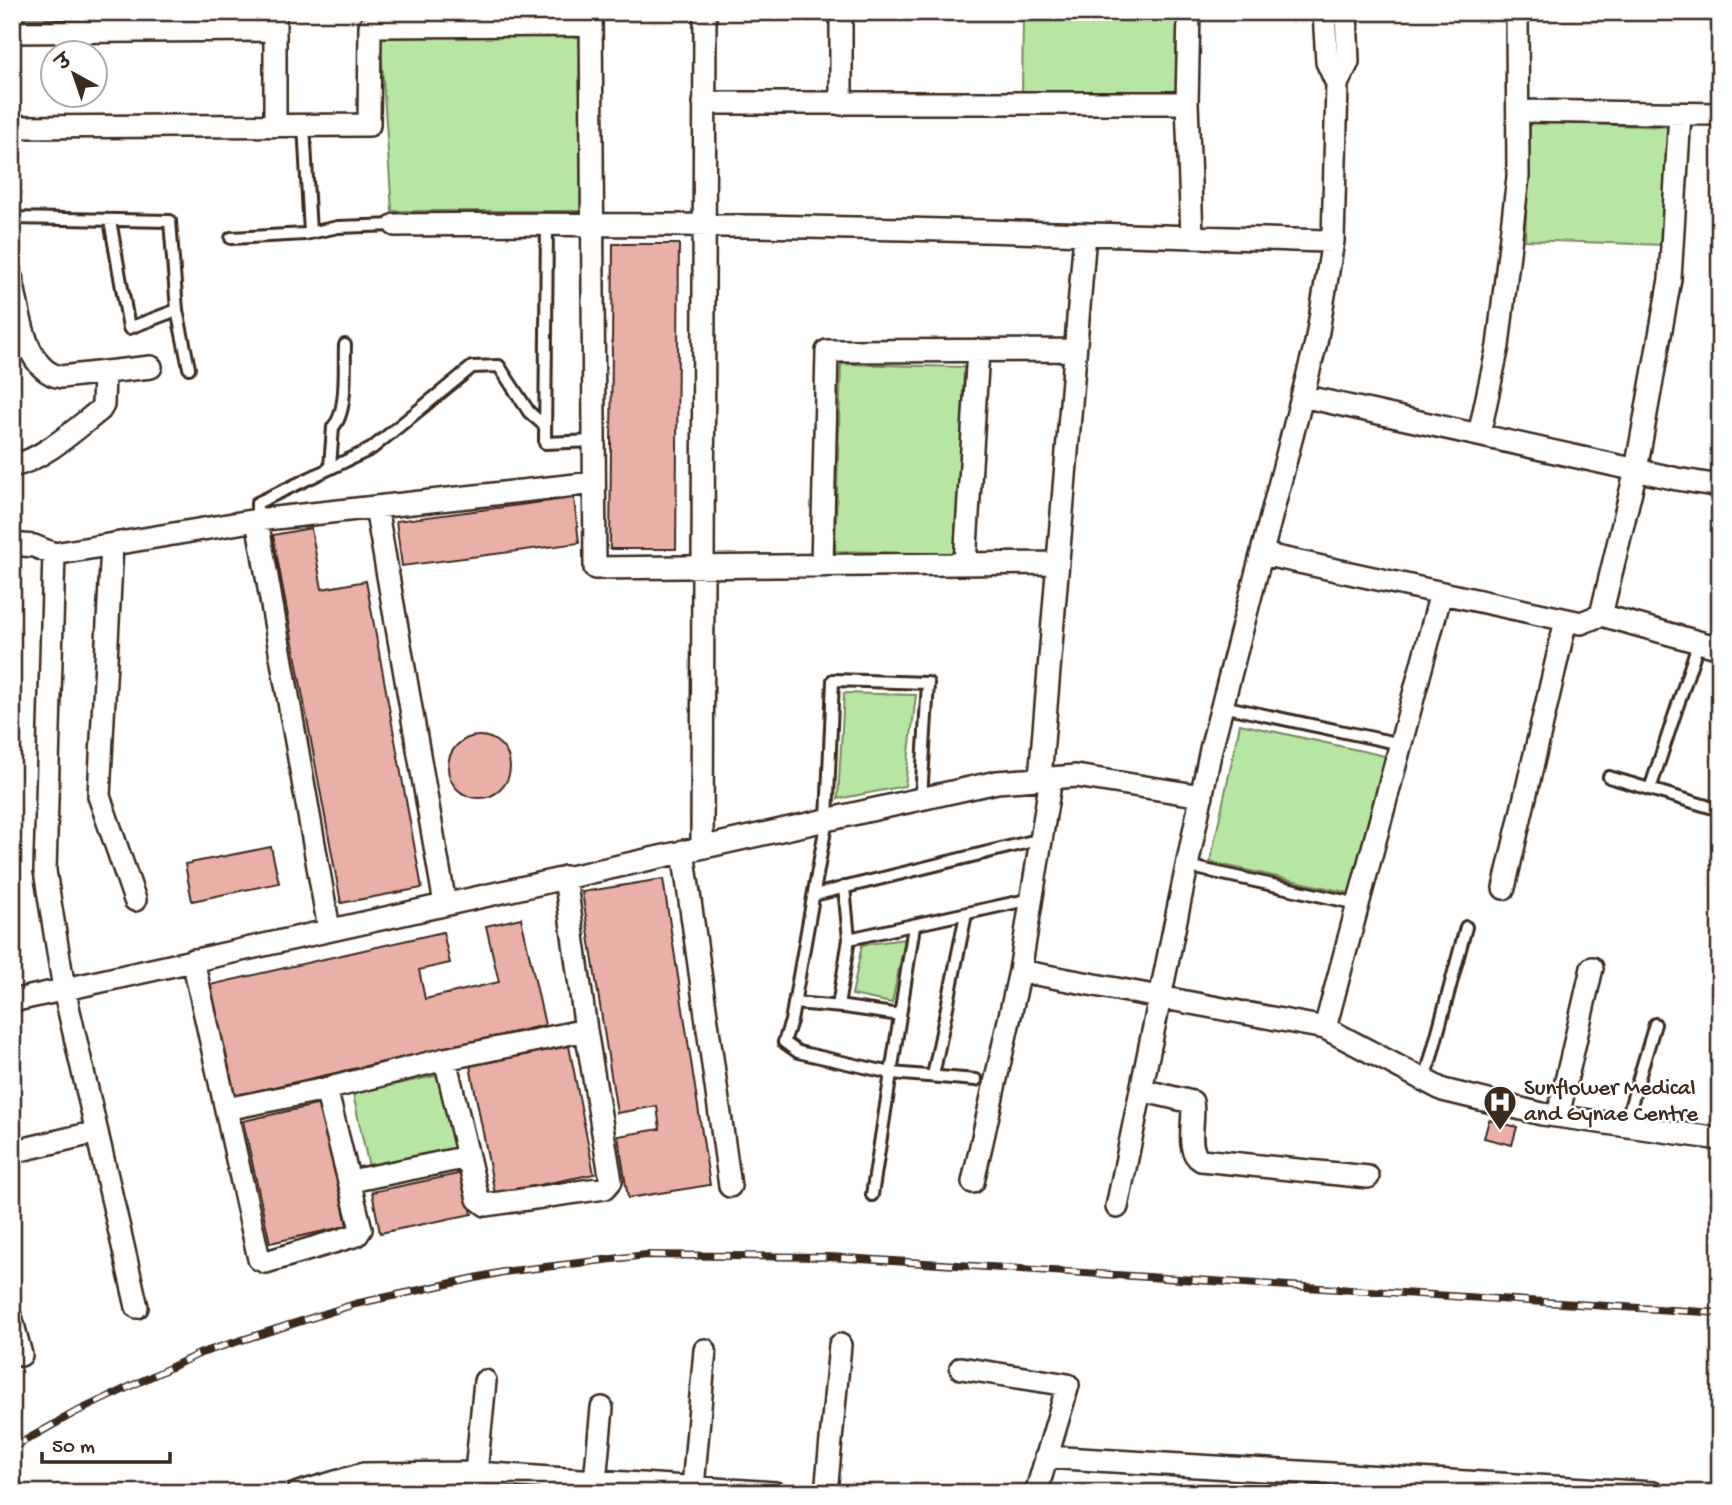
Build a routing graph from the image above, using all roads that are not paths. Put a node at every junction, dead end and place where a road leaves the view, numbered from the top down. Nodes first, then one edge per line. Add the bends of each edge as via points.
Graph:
1 (705, 12) edge
2 (841, 12) edge
3 (1189, 12) edge
4 (1324, 12) edge
5 (1346, 12) edge
6 (1517, 12) edge
7 (591, 19) edge
8 (275, 21) edge
9 (163, 22) edge
10 (12, 32) edge
11 (1337, 84) junction
12 (705, 103) junction
13 (1186, 103) junction
14 (841, 104) junction
15 (1518, 111) junction
16 (1679, 114) junction
17 (1720, 114) edge
18 (275, 125) junction
19 (304, 125) junction
20 (12, 127) edge
21 (12, 218) edge
22 (110, 220) junction
23 (547, 224) junction
24 (395, 225) joint
25 (593, 225) junction
26 (704, 226) junction
27 (310, 233) junction
28 (1085, 233) junction
29 (1192, 236) junction
30 (231, 238) dead end
31 (1333, 241) junction
32 (12, 280) edge
33 (177, 310) junction
34 (345, 345) dead end
35 (20, 350) edge
36 (978, 350) junction
37 (1076, 350) junction
38 (152, 367) dead end
39 (189, 368) dead end
40 (104, 373) junction
41 (1302, 396) junction
42 (545, 426) junction
43 (1479, 435) junction
44 (594, 441) junction
45 (12, 466) edge
46 (330, 467) junction
47 (1636, 470) junction
48 (594, 482) junction
49 (1720, 486) edge
50 (376, 507) junction
51 (257, 520) junction
52 (12, 544) edge
53 (112, 545) junction
54 (54, 554) junction
55 (1262, 554) junction
56 (1058, 563) junction
57 (965, 564) junction
58 (822, 566) junction
59 (703, 567) junction
60 (1441, 593) junction
61 (1601, 615) junction
62 (1566, 620) junction
63 (1699, 641) junction
64 (1720, 648) edge
65 (1222, 706) junction
66 (1401, 744) junction
67 (1609, 777) dead end
68 (1046, 778) junction
69 (1650, 789) junction
70 (1202, 796) junction
71 (921, 798) junction
72 (1720, 810) edge
73 (827, 819) junction
74 (1041, 839) junction
75 (692, 849) junction
76 (1188, 866) junction
77 (565, 877) junction
78 (844, 887) junction
79 (1504, 888) dead end
80 (814, 895) junction
81 (1031, 899) junction
82 (135, 900) dead end
83 (445, 904) junction
84 (1358, 904) junction
85 (966, 914) junction
86 (914, 926) junction
87 (1466, 927) dead end
88 (329, 929) junction
89 (849, 939) junction
90 (193, 960) junction
91 (1592, 968) dead end
92 (1020, 971) junction
93 (64, 989) junction
94 (1160, 998) junction
95 (12, 1001) edge
96 (794, 1003) junction
97 (846, 1007) junction
98 (900, 1015) junction
99 (1655, 1024) dead end
100 (1325, 1028) junction
101 (586, 1030) junction
102 (445, 1059) junction
103 (891, 1073) junction
104 (933, 1076) junction
105 (976, 1080) dead end
106 (1425, 1080) junction
107 (326, 1089) junction
108 (1141, 1090) junction
109 (226, 1109) junction
110 (1558, 1116) junction
111 (1625, 1125) junction
112 (97, 1132) junction
113 (1718, 1132) edge
114 (12, 1152) edge
115 (468, 1157) junction
116 (1368, 1177) dead end
117 (351, 1181) junction
118 (973, 1182) dead end
119 (730, 1186) dead end
120 (872, 1195) dead end
121 (1117, 1207) dead end
122 (137, 1307) dead end
123 (12, 1320) edge
124 (840, 1345) dead end
125 (705, 1350) dead end
126 (21, 1354) dead end
127 (961, 1368) dead end
128 (485, 1381) dead end
129 (602, 1408) dead end
130 (1046, 1457) junction
131 (595, 1481) junction
132 (475, 1483) edge
133 (693, 1487) junction
134 (1534, 1489) edge
135 (298, 1493) edge
136 (775, 1493) edge
137 (826, 1493) edge
138 (1036, 1493) edge
139 (1653, 1493) edge

1 - 12 street
2 - 14 street
3 - 13 street
4 - 11 street via 1327,62
5 - 11 street via 1348,62
6 - 15 street
7 - 19 street via 370,26 369,125
7 - 25 street
8 - 9 street
8 - 18 street
9 - 10 street
11 - 31 street
12 - 14 street
12 - 26 street
13 - 14 street
13 - 29 street
15 - 16 street
15 - 43 street via 1518,177 1498,346
16 - 17 street
16 - 47 street via 1670,279
18 - 19 street
18 - 20 street
19 - 27 lane
21 - 22 lane
22 - 33 lane via 170,221
22 - 33 lane via 129,328
23 - 24 street
23 - 25 street
23 - 42 lane
24 - 27 lane
25 - 26 street
25 - 44 street
26 - 28 street
26 - 59 street
27 - 30 lane
28 - 29 street
28 - 37 street
29 - 31 street
31 - 41 street
32 - 35 street
33 - 39 lane
34 - 46 lane via 344,390 333,427
35 - 40 street via 55,376
36 - 37 street
36 - 57 street
36 - 58 street via 827,351
37 - 56 street
38 - 40 street
40 - 45 street via 100,410 24,463
41 - 43 street
41 - 55 street
42 - 44 lane via 545,443
42 - 46 lane via 529,412 499,366 472,367 371,449
43 - 47 street
44 - 48 street
46 - 51 lane via 257,503
47 - 49 street
47 - 61 street
48 - 50 street
48 - 59 street via 595,568
50 - 51 street
50 - 83 street
51 - 53 street
51 - 88 street
52 - 54 street
53 - 54 street
53 - 82 street via 99,796
54 - 93 street via 46,871
55 - 60 street
55 - 65 street
56 - 57 street
56 - 68 street
57 - 58 street
58 - 59 street
59 - 75 street
60 - 62 street
60 - 66 street
61 - 62 street via 1581,622
61 - 63 street
62 - 79 street
63 - 64 street
63 - 69 lane
65 - 66 lane
65 - 70 street
66 - 84 street
67 - 69 lane
68 - 70 street via 1076,776
68 - 71 street via 996,782
68 - 74 street
69 - 72 lane
70 - 76 street
71 - 73 street
71 - 73 lane via 928,683 833,680
73 - 75 street
73 - 80 lane
74 - 78 lane
74 - 81 street
75 - 77 street
75 - 119 street
76 - 84 lane
76 - 94 street
77 - 83 street
77 - 101 street
78 - 80 lane
78 - 89 lane
80 - 96 lane
81 - 85 lane
81 - 92 street
83 - 88 street
84 - 100 street
85 - 86 lane
85 - 104 lane
86 - 89 lane
86 - 98 lane
87 - 106 lane
88 - 90 street
89 - 97 lane via 838,1006
90 - 93 street
90 - 109 street
91 - 110 street
92 - 94 street
92 - 118 street
93 - 95 street
93 - 112 street
94 - 100 street
94 - 108 street
96 - 97 lane
96 - 103 lane via 784,1042 799,1052
97 - 98 lane
98 - 103 lane
99 - 111 lane
100 - 106 street
101 - 102 street
101 - 115 street via 611,1181 605,1188 486,1205 478,1199
102 - 107 street
102 - 115 street
103 - 104 lane
103 - 120 lane
104 - 105 lane
106 - 110 street via 1443,1090
107 - 109 street
107 - 117 street
108 - 116 street via 1192,1102 1192,1150 1201,1160
108 - 121 street
109 - 117 street via 259,1259 266,1262 358,1235 361,1229
110 - 111 street
111 - 113 street
112 - 114 street
112 - 122 street
115 - 117 street
123 - 126 street
124 - 137 street
125 - 133 street
127 - 130 street via 1068,1385
128 - 132 street
129 - 131 street
130 - 134 street
130 - 138 street
131 - 132 street
131 - 133 street
132 - 135 street via 363,1474
133 - 136 street
134 - 139 street

